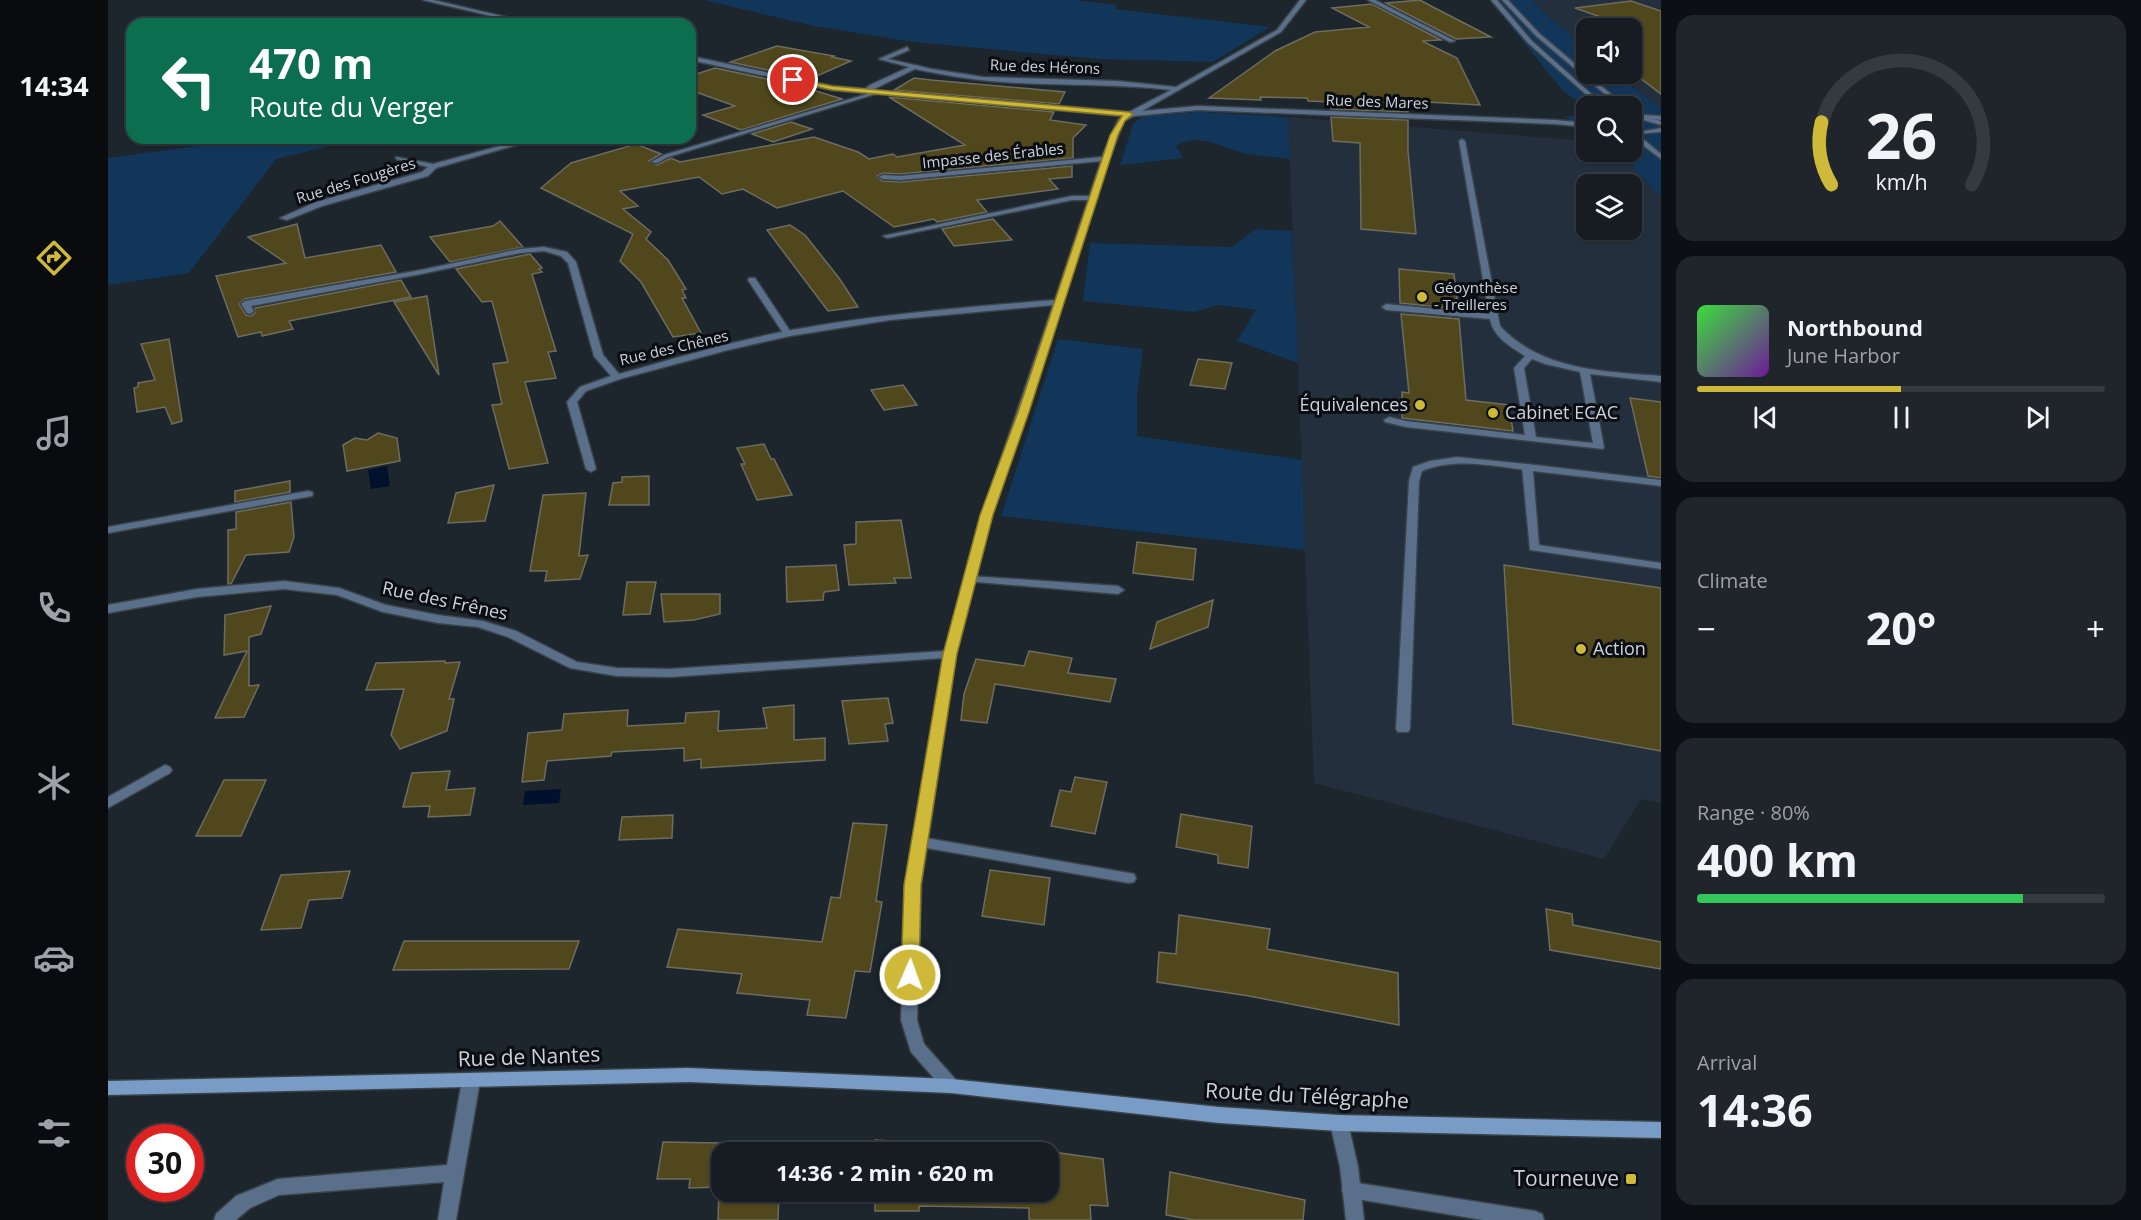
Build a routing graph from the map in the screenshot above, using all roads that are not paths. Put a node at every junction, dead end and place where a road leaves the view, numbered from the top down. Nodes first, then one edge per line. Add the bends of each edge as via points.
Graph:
1 (426, 0) edge
2 (1303, 0) edge
3 (1371, 0) edge
4 (1494, 0) edge
5 (1505, 0) edge
6 (506, 18) edge
7 (1452, 40) dead end
8 (907, 49) dead end
9 (696, 59) edge
10 (914, 67) junction
11 (1178, 89) junction
12 (866, 91) junction
13 (879, 92) junction
14 (1591, 96) edge
15 (1611, 96) edge
16 (1162, 98) junction
17 (1197, 108) junction
18 (1129, 114) junction
19 (1642, 116) edge
20 (1645, 117) junction
21 (1661, 118) edge
22 (1576, 121) edge
23 (1555, 122) junction
24 (1661, 123) edge
25 (1576, 124) edge
26 (1659, 131) edge
27 (1642, 132) edge
28 (1660, 140) edge
29 (1462, 141) dead end
30 (1642, 141) edge
31 (516, 144) edge
32 (1661, 157) edge
33 (398, 158) dead end
34 (1105, 159) junction
35 (655, 162) dead end
36 (433, 166) junction
37 (883, 177) dead end
38 (1094, 198) junction
39 (284, 218) dead end
40 (887, 236) dead end
41 (752, 280) dead end
42 (1058, 302) junction
43 (1386, 307) dead end
44 (250, 311) dead end
45 (1494, 317) junction
46 (788, 334) junction
47 (1530, 356) junction
48 (1584, 369) junction
49 (617, 376) junction
50 (1661, 379) edge
51 (1389, 420) dead end
52 (1531, 440) junction
53 (1527, 467) junction
54 (591, 469) dead end
55 (1661, 483) edge
56 (308, 494) dead end
57 (108, 530) edge
58 (1661, 566) edge
59 (970, 579) junction
60 (1118, 590) dead end
61 (108, 609) edge
62 (950, 654) junction
63 (1403, 729) dead end
64 (165, 770) dead end
65 (108, 803) edge
66 (920, 842) junction
67 (1129, 878) dead end
68 (471, 1081) junction
69 (951, 1086) junction
70 (108, 1088) edge
71 (1339, 1123) junction
72 (1661, 1130) edge
73 (455, 1173) junction
74 (1352, 1190) junction
75 (223, 1220) edge
76 (447, 1220) edge
77 (1355, 1220) edge
78 (1535, 1220) edge

1 - 6 street
2 - 11 street via 1279,31
3 - 7 street
4 - 14 street via 1530,42
5 - 15 street via 1538,35
8 - 10 street, Rue des Hérons via 882,59
9 - 12 street, Rue des Mares via 832,88
10 - 11 street, Rue des Hérons via 949,75 1006,80 1098,81
10 - 12 street
11 - 16 street
12 - 13 street, Rue des Mares
13 - 18 street, Rue des Mares
13 - 35 street
16 - 17 street, Rue des Mares
16 - 18 street
17 - 18 street, Rue des Mares
17 - 23 street, Rue des Mares
18 - 34 street via 1121,120
19 - 20 street
20 - 21 street
20 - 24 street
22 - 23 street, Rue des Mares
23 - 25 street, Rue des Mares
26 - 27 street
26 - 28 street
29 - 45 street
30 - 32 street
31 - 36 street, Rue des Fougères
33 - 36 street, Rue des Fougères
34 - 37 street, Impasse des Érables
34 - 38 street
36 - 39 street, Rue des Fougères via 425,174
38 - 40 street via 1072,198
38 - 42 street
41 - 46 street
42 - 46 street, Rue des Chênes via 938,312
42 - 59 street via 987,515
43 - 45 street
44 - 49 street, Rue des Chênes via 245,304 544,249 564,254 572,262 599,356
45 - 47 street via 1505,340
46 - 49 street, Rue des Chênes
47 - 48 street
47 - 52 street via 1519,368
48 - 50 street
48 - 52 street via 1599,447
49 - 54 street via 583,390 572,402
51 - 52 street
53 - 55 street
53 - 58 street via 1534,548
53 - 63 street via 1453,459 1417,469 1413,481
56 - 57 street
59 - 60 street
59 - 62 street
61 - 62 street, Rue des Frênes via 208,592 295,586 339,592 394,611 479,624 512,634 574,665 617,672 670,673
62 - 66 street
64 - 65 street
66 - 67 street
66 - 69 street via 913,885 909,1020 917,1047
68 - 69 main road, Rue de Nantes via 689,1075
68 - 70 main road, Rue de Nantes
68 - 73 street
69 - 71 main road, Route du Télégraphe via 1219,1115
71 - 72 main road, Route du Télégraphe
71 - 74 street
73 - 75 street via 278,1187 243,1202
73 - 76 street
74 - 77 street
74 - 78 street

